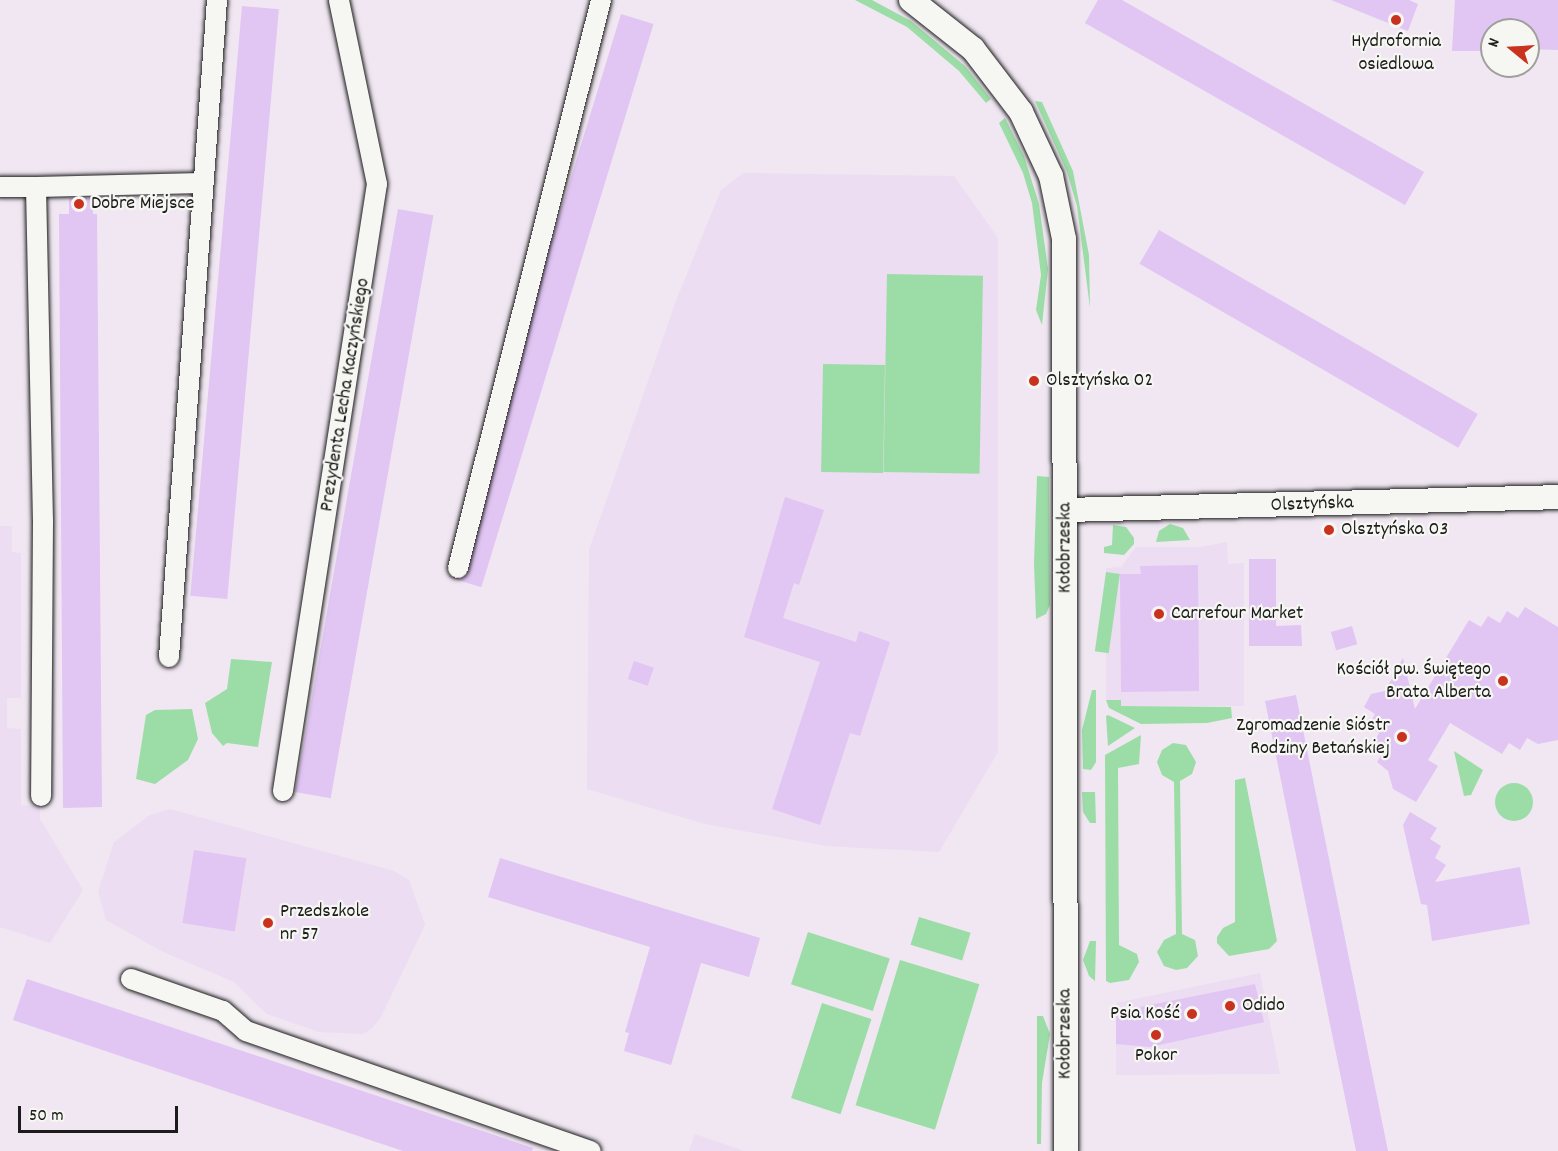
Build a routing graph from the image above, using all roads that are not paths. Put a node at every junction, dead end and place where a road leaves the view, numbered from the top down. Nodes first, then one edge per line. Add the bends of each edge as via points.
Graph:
1 (217, 0) edge
2 (339, 0) edge
3 (601, 0) edge
4 (911, 0) edge
5 (202, 183) junction
6 (0, 187) edge
7 (36, 187) junction
8 (1558, 497) edge
9 (1066, 510) junction
10 (458, 568) dead end
11 (169, 657) dead end
12 (283, 791) dead end
13 (41, 796) dead end
14 (131, 979) dead end
15 (591, 1151) edge
16 (1066, 1151) edge

1 - 5 street
2 - 12 street, Prezydenta Lecha Kaczyńskiego via 372,147 376,203
3 - 10 street
4 - 9 street, Kołobrzeska via 955,31 990,67 1022,112 1051,176 1066,269
5 - 7 street
5 - 11 street
6 - 7 street
7 - 13 street via 43,521
8 - 9 street, Olsztyńska
9 - 16 street, Kołobrzeska
14 - 15 street via 223,1011 246,1031

